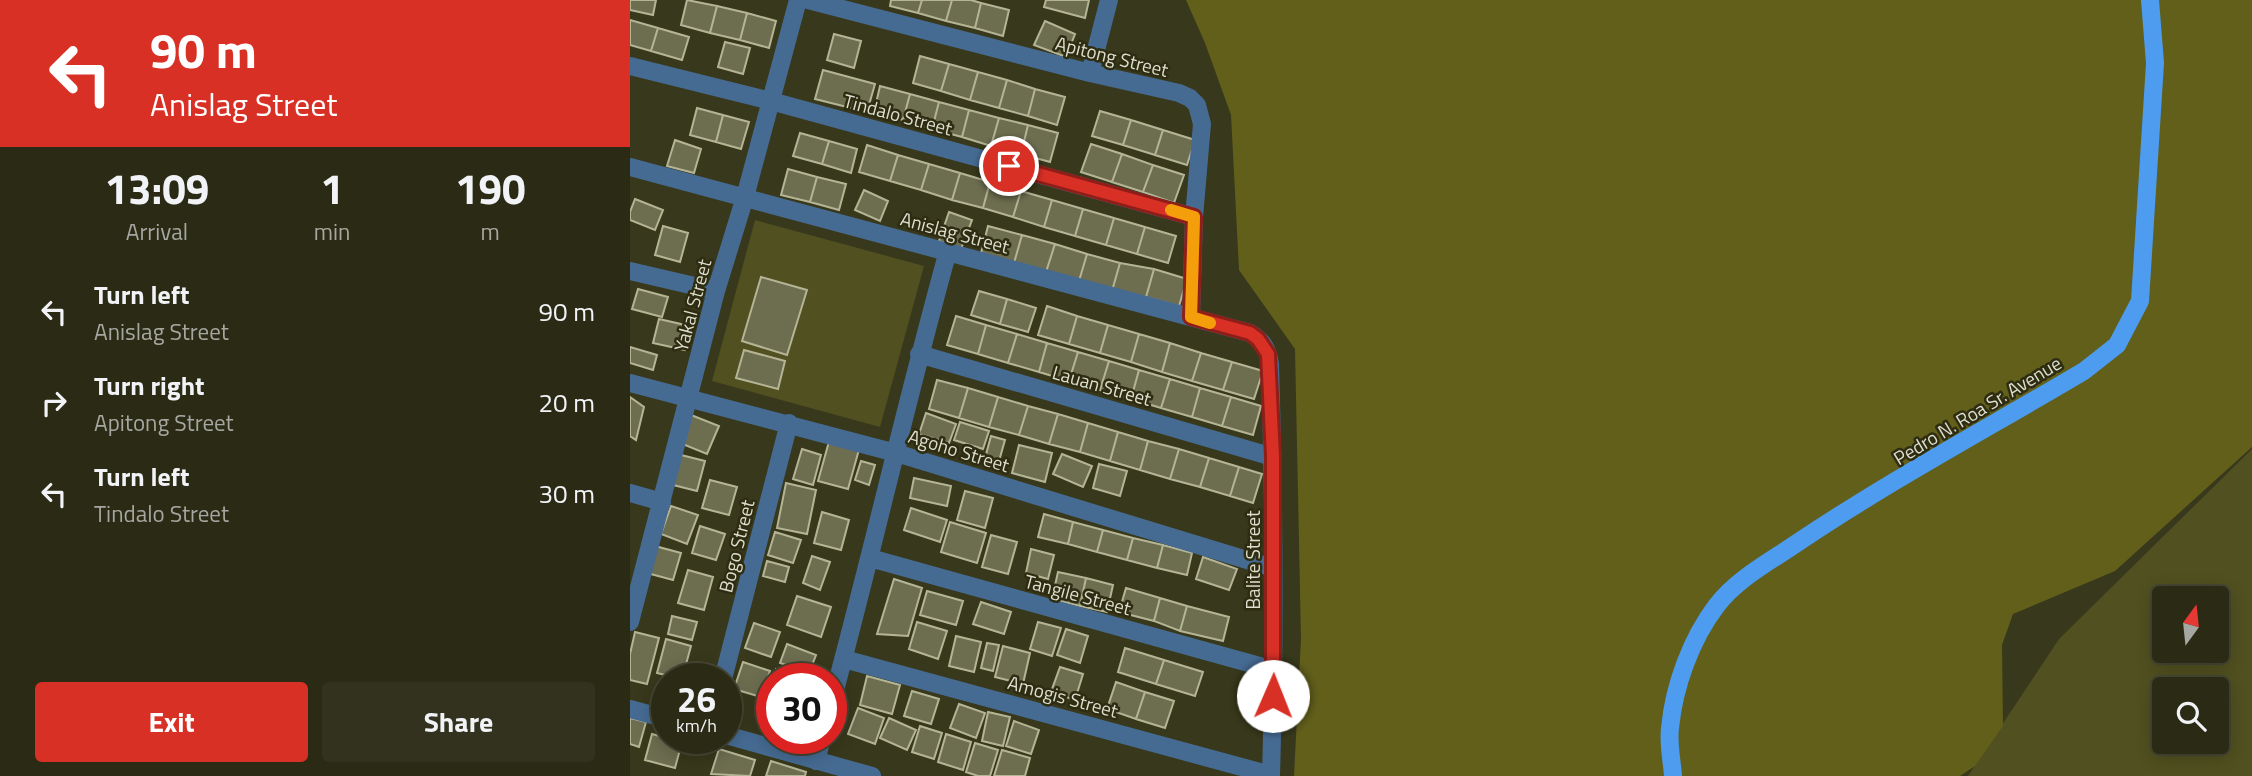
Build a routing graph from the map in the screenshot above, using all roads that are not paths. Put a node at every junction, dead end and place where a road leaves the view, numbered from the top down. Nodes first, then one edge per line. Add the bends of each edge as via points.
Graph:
1 (798, 0) edge
2 (807, 0) edge
3 (1110, 0) edge
4 (2150, 0) edge
5 (630, 66) edge
6 (1090, 73) junction
7 (771, 101) junction
8 (630, 167) edge
9 (745, 197) junction
10 (1194, 217) junction
11 (948, 251) junction
12 (630, 271) edge
13 (716, 291) junction
14 (1191, 317) junction
15 (1264, 345) joint
16 (919, 354) junction
17 (630, 383) edge
18 (690, 400) junction
19 (789, 423) junction
20 (895, 453) junction
21 (1273, 457) junction
22 (630, 493) edge
23 (662, 502) junction
24 (870, 558) junction
25 (1273, 568) junction
26 (631, 613) edge
27 (844, 659) junction
28 (727, 663) edge
29 (843, 663) edge
30 (1274, 670) junction
31 (630, 709) edge
32 (651, 715) edge
33 (742, 740) edge
34 (818, 754) edge
35 (816, 761) junction
36 (1271, 775) edge
37 (872, 776) edge
38 (1673, 776) edge

1 - 7 street, Yakal Street
2 - 6 street, Apitong Street
3 - 6 street
4 - 38 main road, Pedro N. Roa Sr. Avenue via 2155,63 2140,301 2117,345 2084,371 1830,521 1743,579 1718,604 1689,658 1670,731
5 - 7 street, Tindalo Street
6 - 10 street, Apitong Street via 1178,93 1197,105 1202,124
7 - 9 street, Yakal Street
7 - 10 street, Tindalo Street
8 - 9 street, Anislag Street
9 - 11 street, Anislag Street
9 - 13 street, Yakal Street
10 - 14 street, Apitong Street
11 - 14 street, Anislag Street
11 - 16 street
12 - 13 street
13 - 18 street, Yakal Street
14 - 15 street, Anislag Street via 1250,333
15 - 21 street, Balite Street via 1270,364
16 - 20 street
16 - 21 street, Lauan Street
17 - 18 street, Agoho Street
18 - 19 street, Agoho Street
18 - 23 street, Yakal Street
19 - 20 street, Agoho Street
19 - 28 street, Bogo Street
20 - 24 street
20 - 25 street, Agoho Street
21 - 25 street, Balite Street
22 - 23 street
23 - 26 street, Yakal Street
24 - 27 street
24 - 30 street, Tangile Street
25 - 30 street, Balite Street
27 - 29 street
27 - 36 street, Amogis Street
30 - 36 street, Balite Street
31 - 32 street
33 - 35 street
34 - 35 street
35 - 37 street

